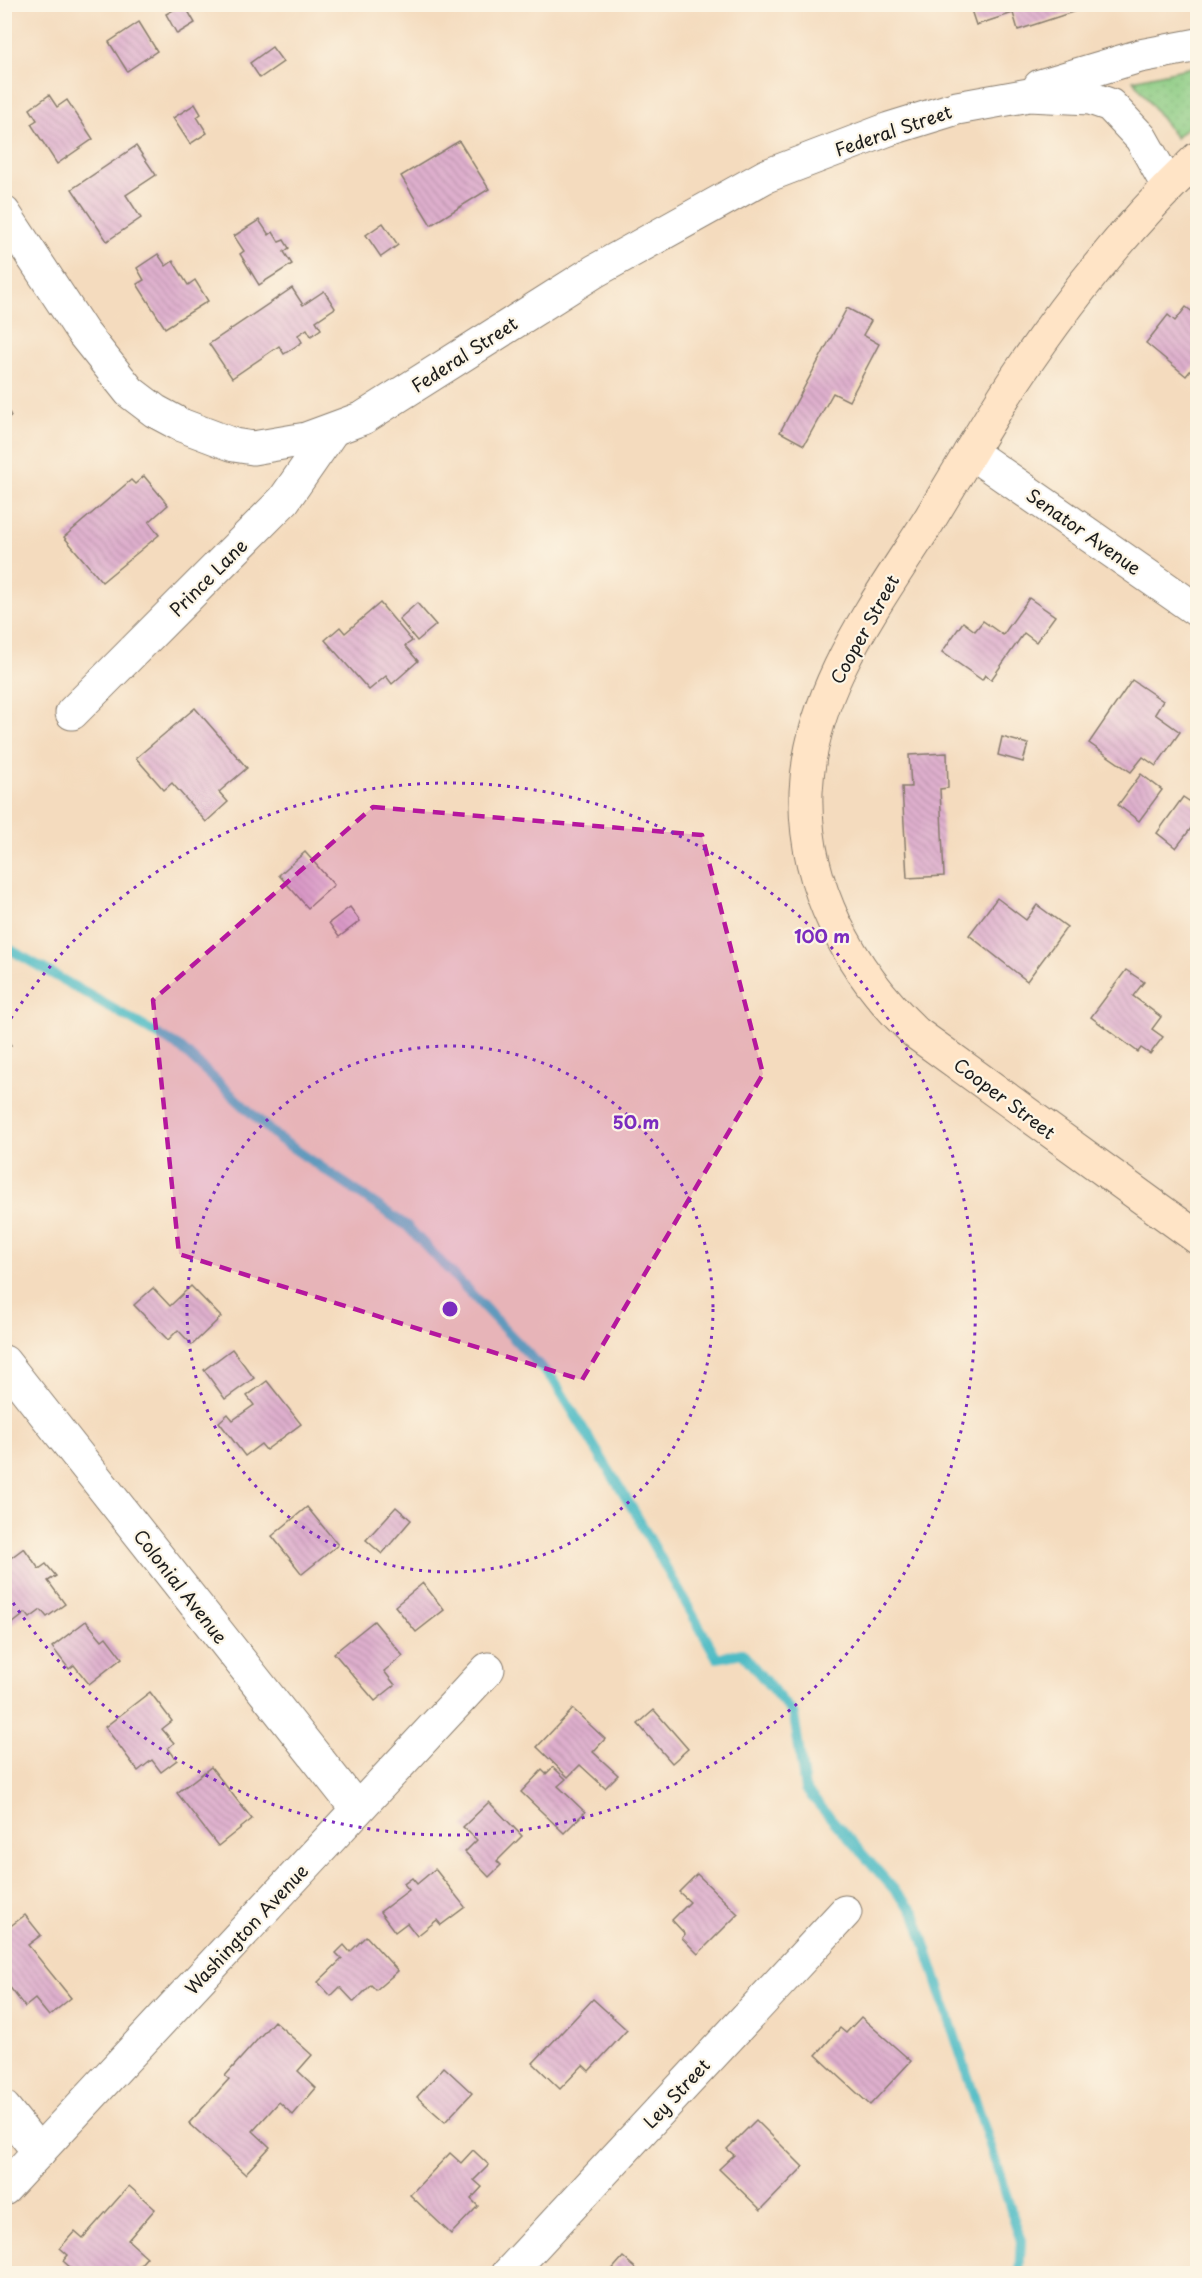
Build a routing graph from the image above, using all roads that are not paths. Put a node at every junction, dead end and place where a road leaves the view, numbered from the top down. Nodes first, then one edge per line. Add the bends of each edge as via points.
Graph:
1 (1197, 45) edge
2 (993, 100) junction
3 (1197, 158) edge
4 (1168, 186) junction
5 (4, 213) edge
6 (332, 431) junction
7 (970, 452) junction
8 (1197, 611) edge
9 (72, 713) dead end
10 (1197, 1238) edge
11 (4, 1362) edge
12 (488, 1669) dead end
13 (357, 1809) junction
14 (844, 1912) dead end
15 (4, 2108) edge
16 (39, 2152) junction
17 (4, 2189) edge
18 (508, 2274) edge

1 - 2 street, Federal Street via 1140,56
2 - 4 street, Federal Street via 1029,95 1069,96 1110,105 1142,138
2 - 6 street, Federal Street via 889,129 766,176 595,271 395,400
3 - 4 street, Cooper Street
4 - 7 street, Cooper Street via 1105,256 1059,316
5 - 6 street, Federal Street via 96,352 130,392 155,411 214,438 253,448 288,444
6 - 9 street, Prince Lane via 284,500
7 - 8 street, Senator Avenue
7 - 10 street, Cooper Street via 870,612 826,702 813,746 806,792 818,876 846,948 891,1010 916,1033
11 - 13 street, Colonial Avenue
12 - 13 street, Washington Avenue
13 - 16 street, Washington Avenue
14 - 18 street, Ley Street
15 - 16 street
16 - 17 street, Washington Avenue

